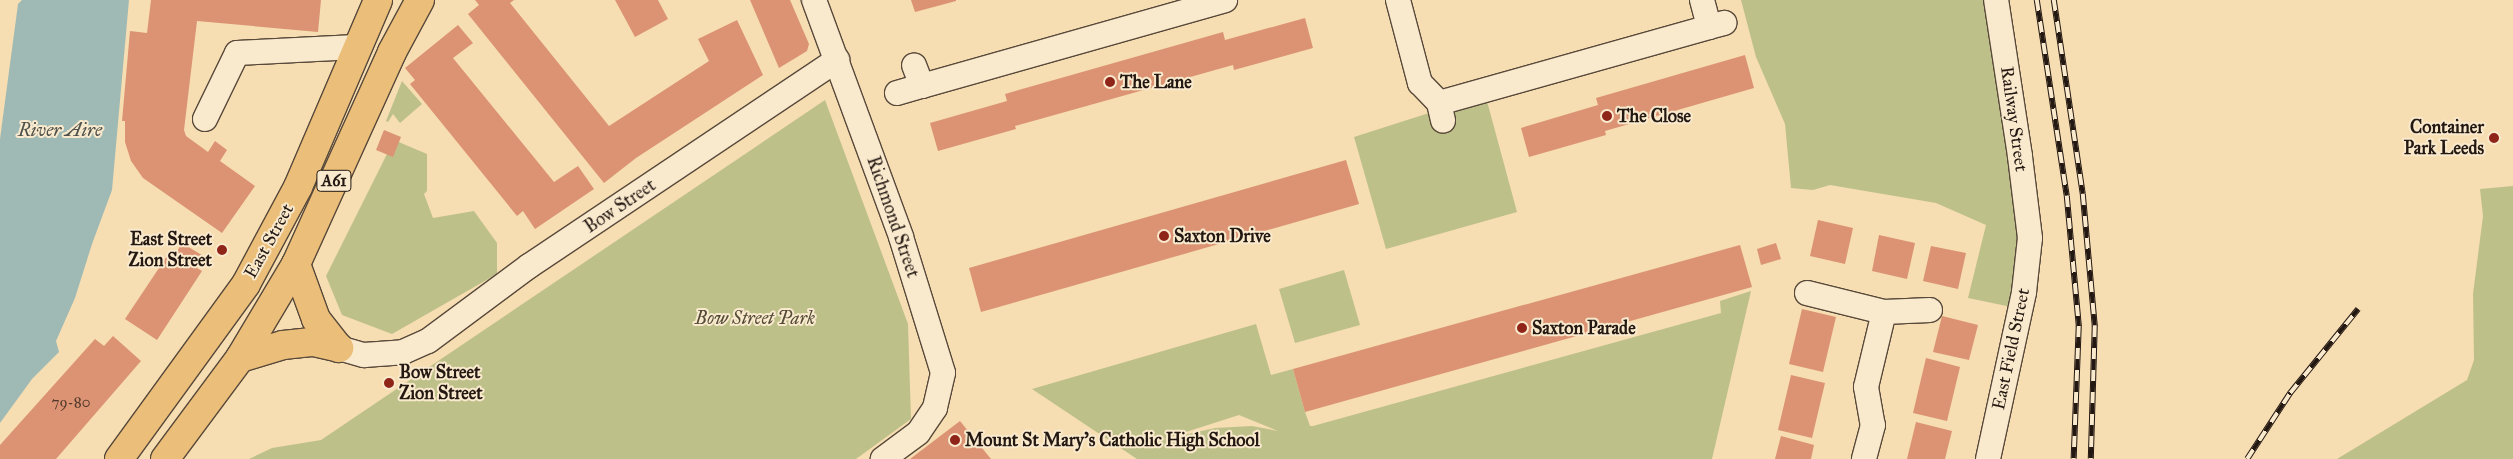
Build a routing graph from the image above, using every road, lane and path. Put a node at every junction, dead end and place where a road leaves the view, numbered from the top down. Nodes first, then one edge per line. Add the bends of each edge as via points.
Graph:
1 (378, 0) edge
2 (420, 0) edge
3 (814, 0) edge
4 (1225, 0) edge
5 (1398, 0) edge
6 (1702, 0) edge
7 (1996, 0) edge
8 (356, 47) junction
9 (837, 60) junction
10 (897, 94) dead end
11 (205, 119) dead end
12 (2030, 238) joint
13 (296, 264) junction
14 (1807, 293) dead end
15 (1930, 310) dead end
16 (1884, 312) junction
17 (339, 348) junction
18 (240, 358) junction
19 (119, 459) edge
20 (165, 459) edge
21 (884, 459) edge
22 (1864, 459) edge
23 (1988, 459) edge

1 - 8 highway, East Street / A61
2 - 13 highway, East Street / A61 via 392,52
3 - 9 street, Richmond Street
4 - 10 street via 918,76
5 - 6 street via 1420,83 1441,112 1717,25
7 - 12 street, Railway Street
8 - 11 street via 237,53
8 - 19 highway, East Street / A61 via 298,187 246,284
9 - 17 street, Bow Street via 529,266 428,341 403,352 364,355
9 - 21 street, Richmond Street via 901,237 943,373 934,408 918,433
12 - 23 street, East Field Street via 2024,292
13 - 17 highway via 316,320
13 - 18 highway, East Street / A61
14 - 16 street
15 - 16 street
16 - 22 street via 1866,387 1872,426
17 - 18 highway via 314,342 282,344
18 - 20 highway, East Street / A61

